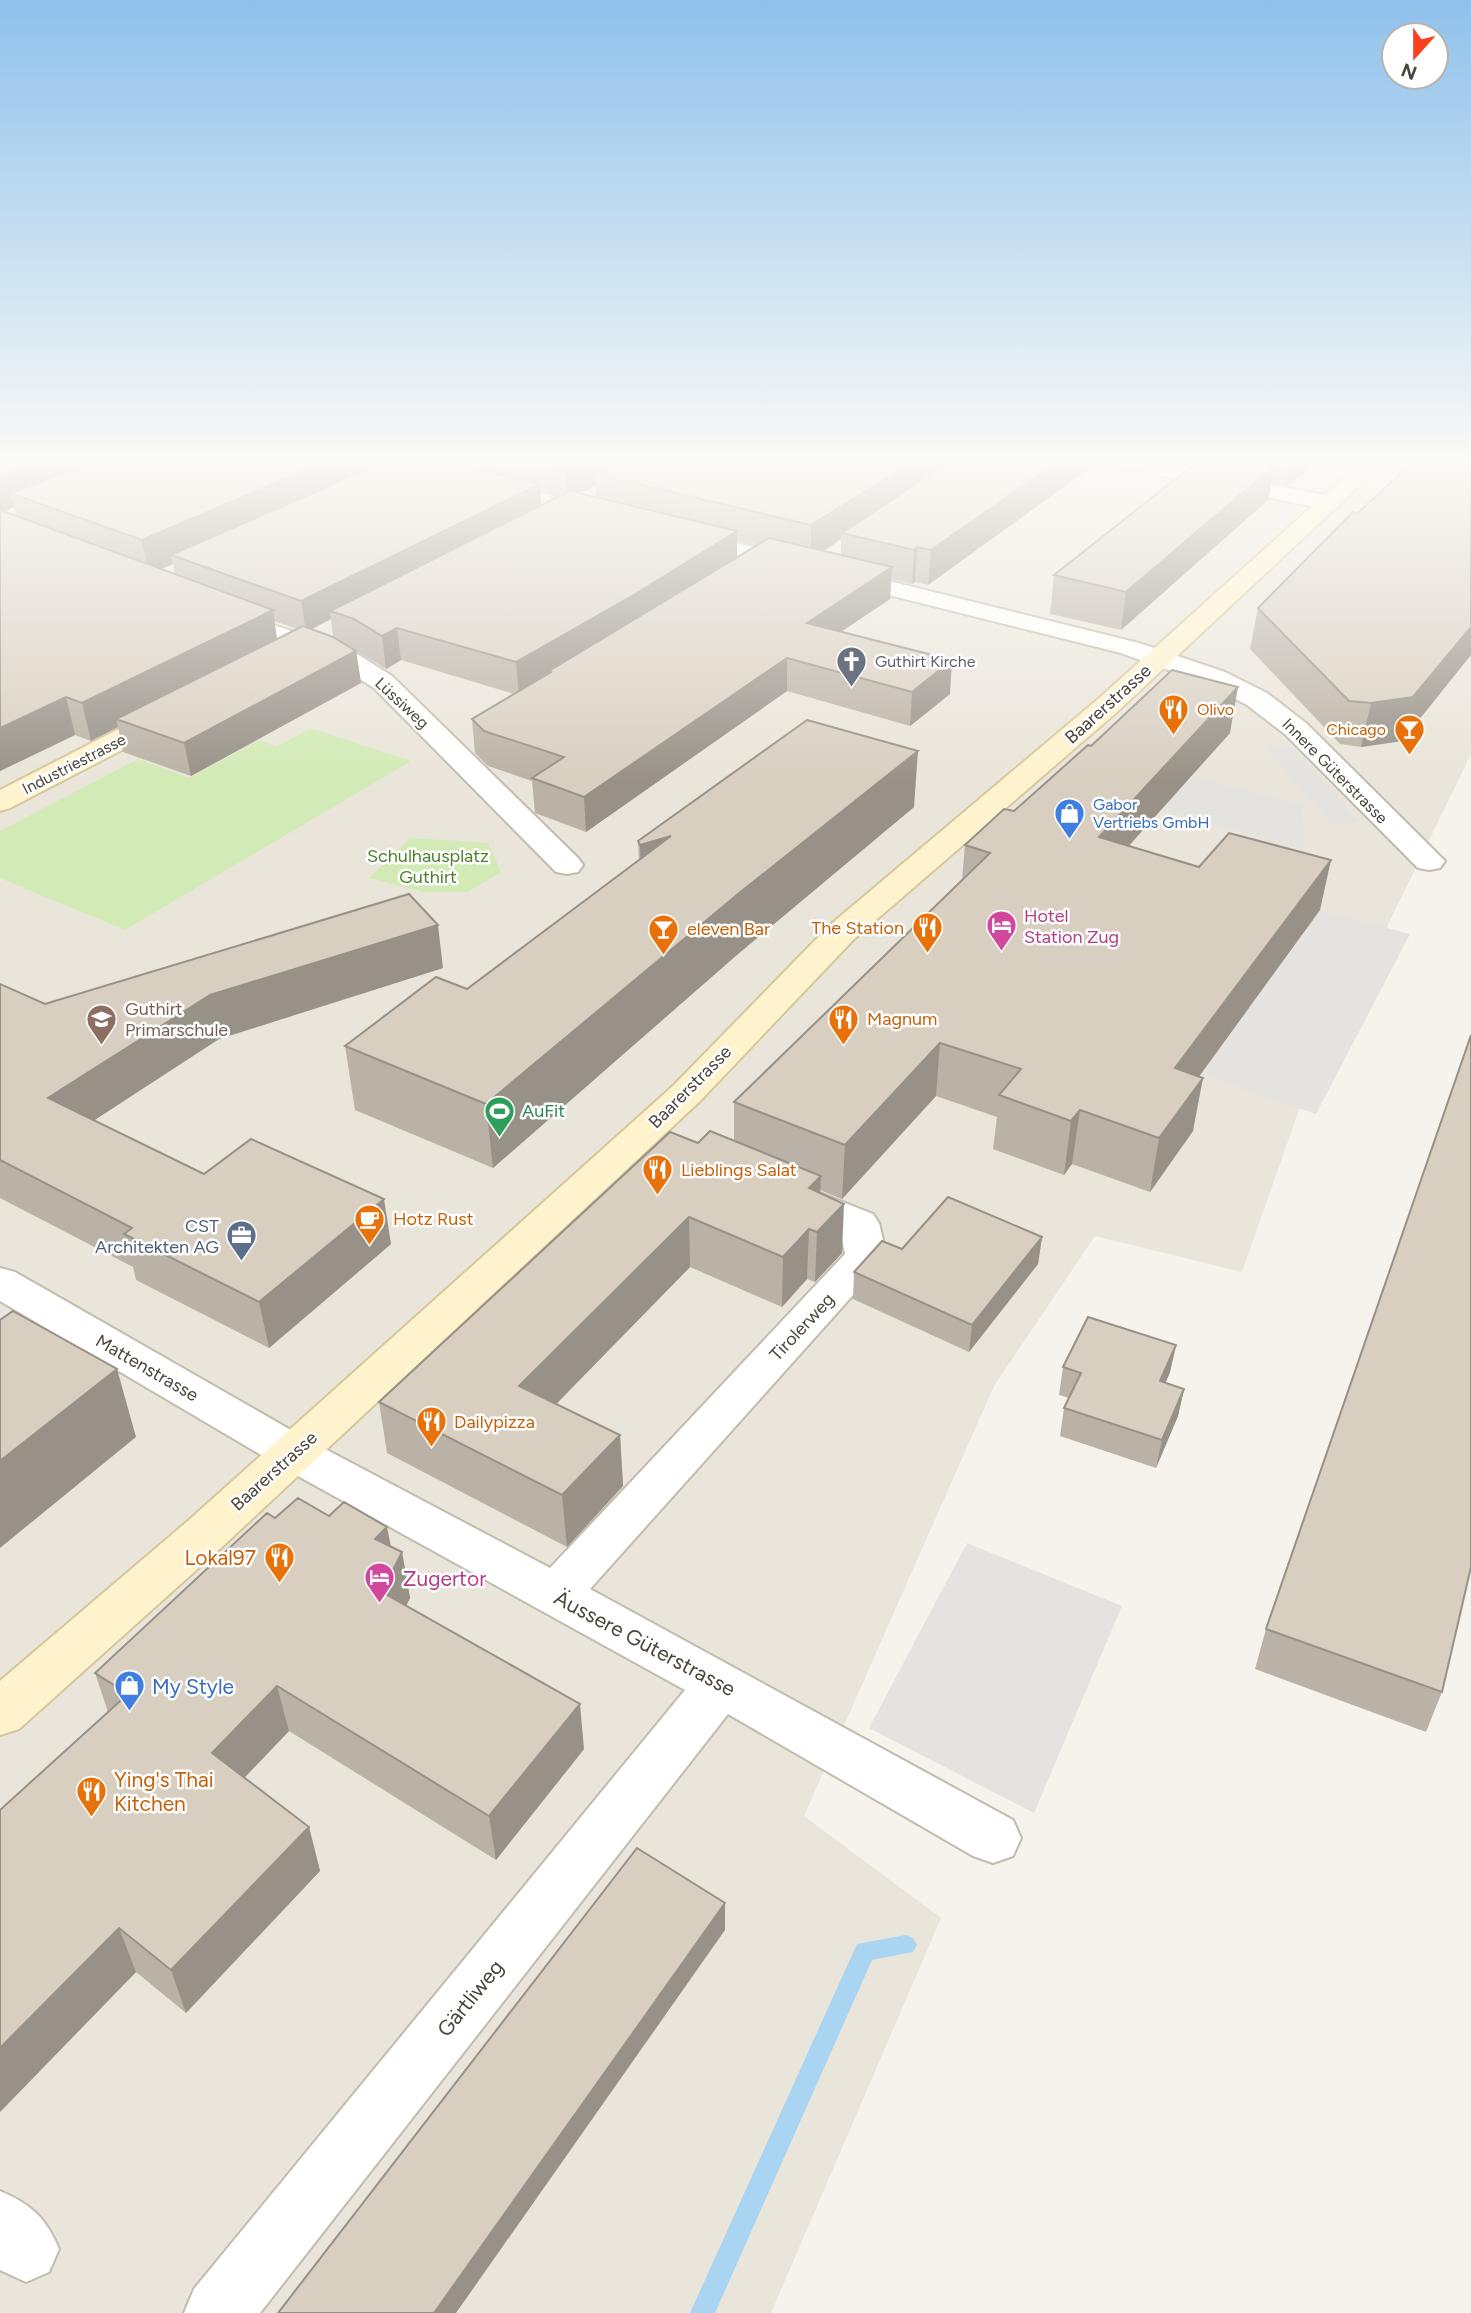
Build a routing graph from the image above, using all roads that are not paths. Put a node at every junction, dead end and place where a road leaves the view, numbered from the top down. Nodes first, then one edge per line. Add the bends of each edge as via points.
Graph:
1 (751, 566) edge
2 (799, 566) edge
3 (821, 566) edge
4 (1260, 566) edge
5 (815, 570) junction
6 (742, 572) edge
7 (208, 608) edge
8 (332, 631) edge
9 (304, 645) junction
10 (1159, 659) junction
11 (272, 662) edge
12 (192, 703) edge
13 (476, 735) edge
14 (451, 750) junction
15 (0, 802) edge
16 (1429, 862) dead end
17 (567, 865) dead end
18 (765, 1184) edge
19 (0, 1282) edge
20 (294, 1453) junction
21 (555, 1595) junction
22 (721, 1684) junction
23 (0, 1713) edge
24 (993, 1838) dead end
25 (218, 2313) edge

1 - 6 street
2 - 5 street, Innere Güterstrasse
3 - 5 street
4 - 10 main road, Baarerstrasse
5 - 10 street, Innere Güterstrasse
7 - 9 street, Lüssiweg
8 - 9 main road
9 - 11 main road
9 - 14 street, Lüssiweg via 348,660 383,682
10 - 16 street, Innere Güterstrasse via 1216,678 1257,699 1296,729
10 - 20 main road, Baarerstrasse via 842,932 686,1094 659,1142
12 - 15 main road, Industriestrasse
13 - 14 street
14 - 17 street, Lüssiweg
18 - 21 street, Tirolerweg via 859,1223 866,1258
19 - 20 street, Mattenstrasse via 48,1330
20 - 21 street, Äussere Güterstrasse
20 - 23 main road, Baarerstrasse
21 - 22 street, Äussere Güterstrasse
22 - 24 street, Äussere Güterstrasse
22 - 25 street, Gärtliweg

